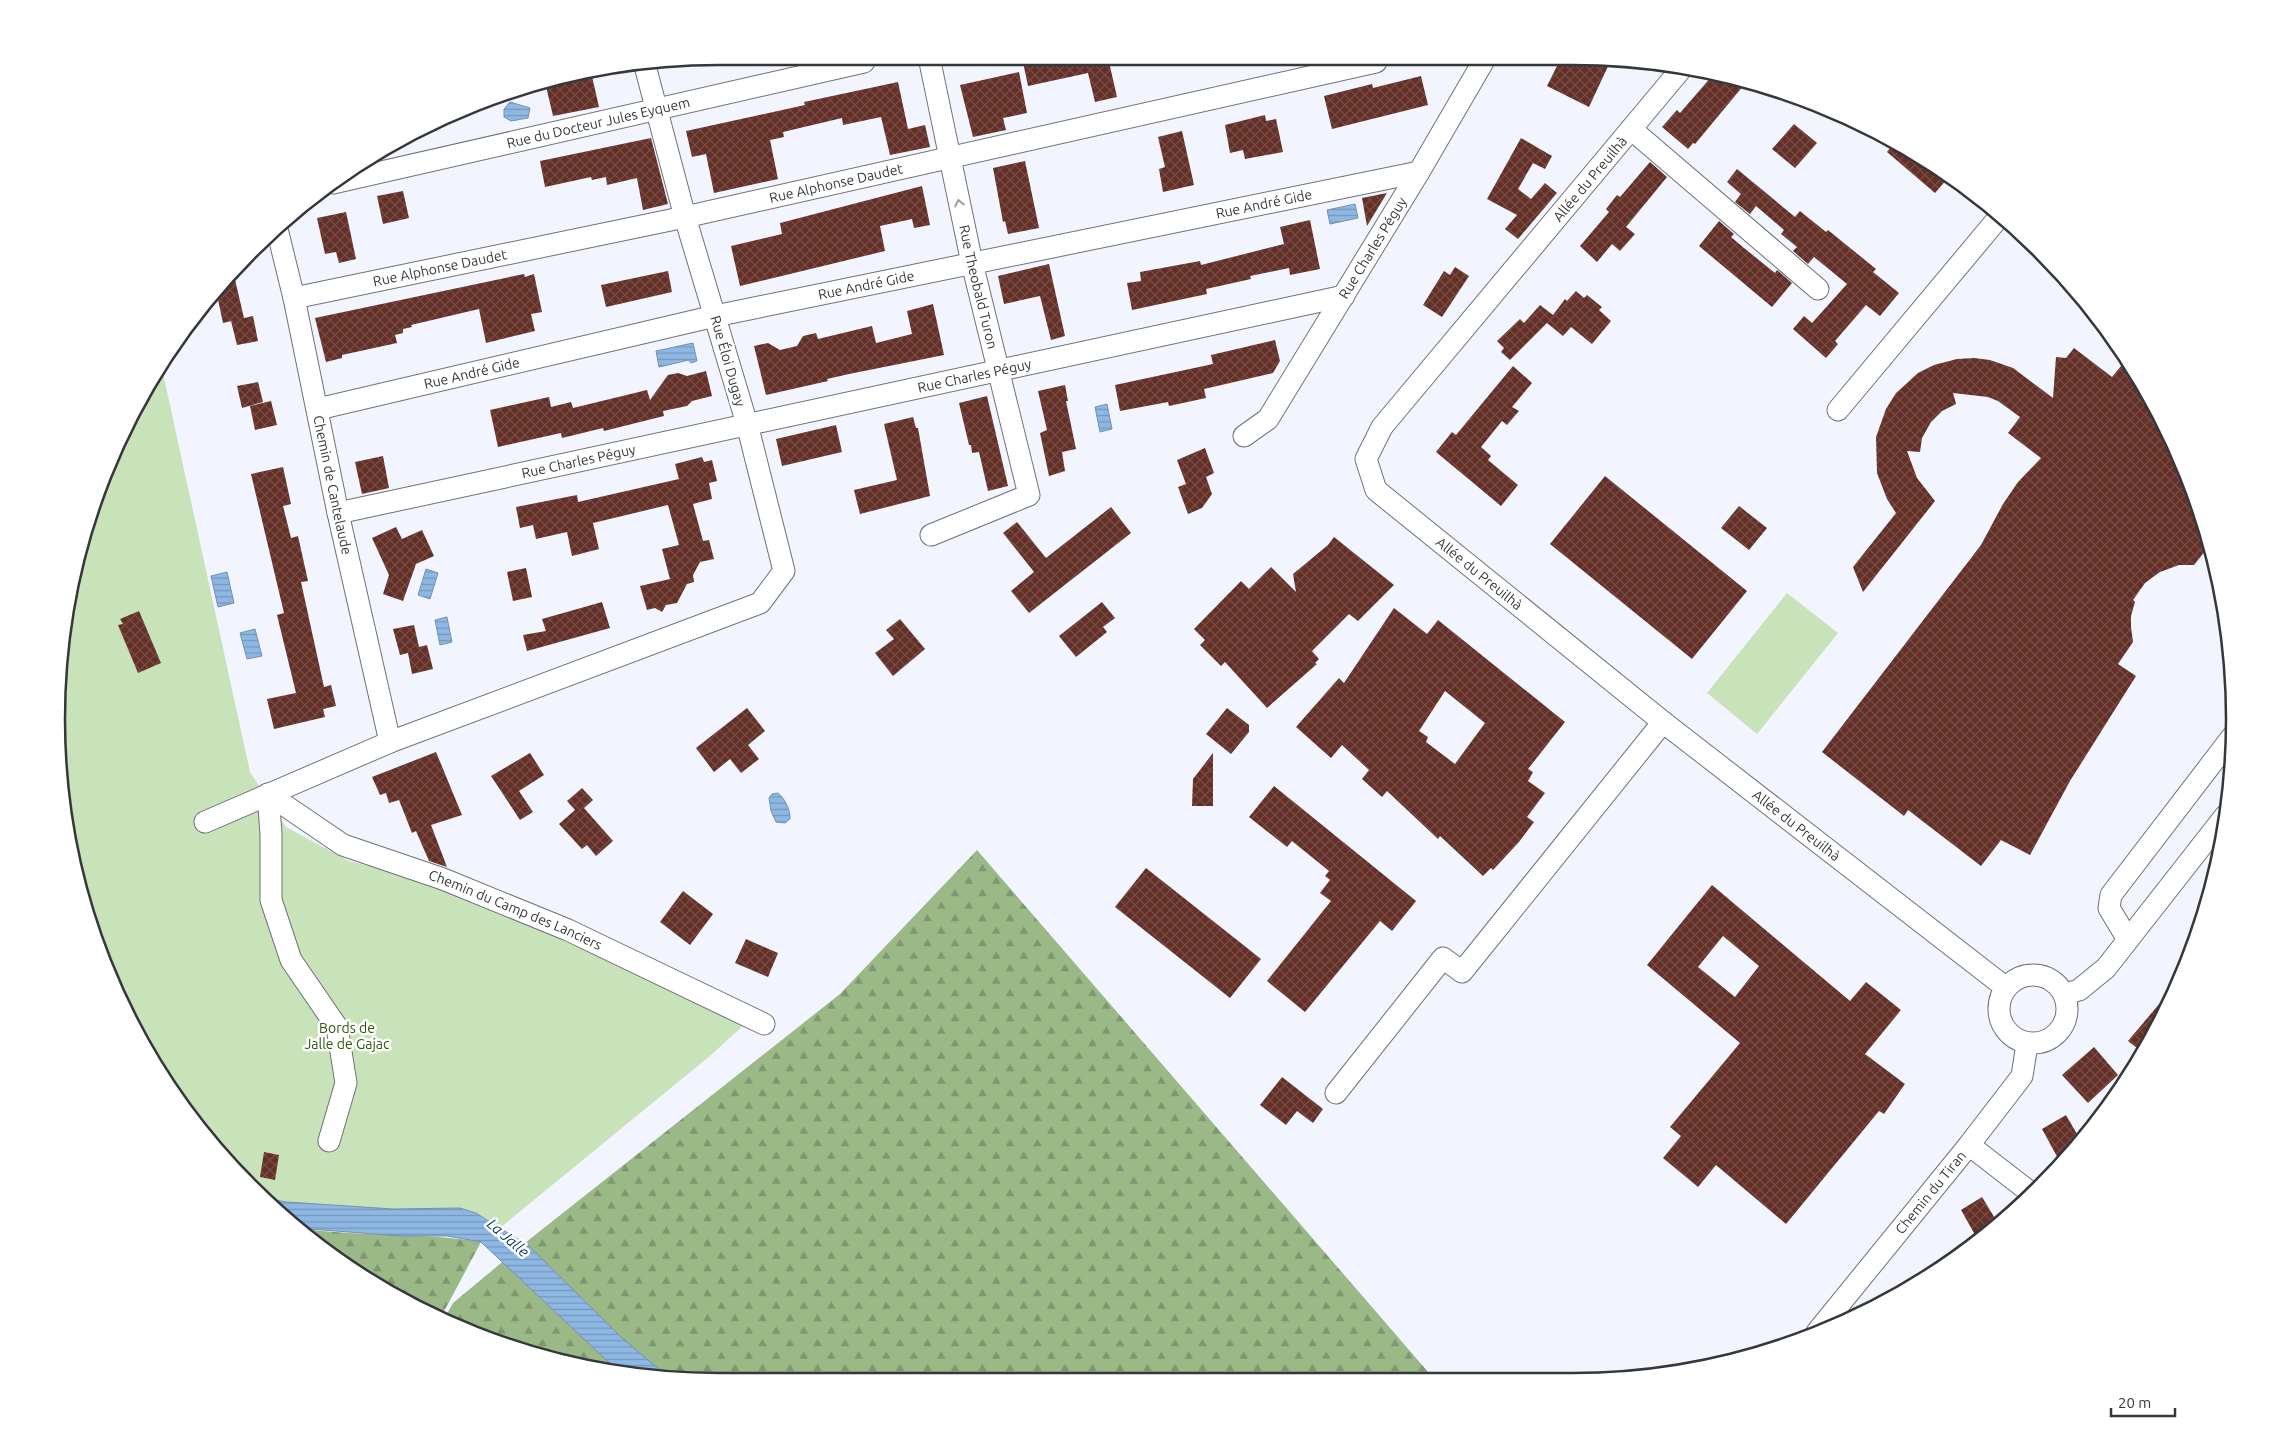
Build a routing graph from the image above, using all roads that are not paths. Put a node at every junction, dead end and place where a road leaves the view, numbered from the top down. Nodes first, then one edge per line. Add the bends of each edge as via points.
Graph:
1 (851, 65) edge
2 (931, 65) edge
3 (1363, 65) edge
4 (1481, 65) edge
5 (646, 70) edge
6 (1677, 74) edge
7 (657, 110) junction
8 (1631, 130) junction
9 (950, 158) junction
10 (1419, 172) junction
11 (350, 179) edge
12 (685, 216) junction
13 (1996, 221) edge
14 (279, 236) edge
15 (972, 263) junction
16 (1818, 289) dead end
17 (1344, 296) junction
18 (294, 298) junction
19 (715, 316) junction
20 (997, 370) junction
21 (318, 409) junction
22 (1838, 410) dead end
23 (747, 424) junction
24 (1244, 436) dead end
25 (338, 513) junction
26 (931, 535) dead end
27 (1663, 722) junction
28 (390, 742) junction
29 (2225, 746) edge
30 (268, 794) junction
31 (205, 822) dead end
32 (2217, 825) edge
33 (2127, 938) junction
34 (2005, 987) junction
35 (2065, 994) junction
36 (764, 1024) dead end
37 (2027, 1044) junction
38 (1336, 1093) dead end
39 (330, 1140) dead end
40 (1969, 1145) junction
41 (2026, 1189) edge
42 (1824, 1322) edge

1 - 7 street, Rue du Docteur Jules Eyquem
2 - 9 street, Rue Theobald Turon
3 - 9 street, Rue Alphonse Daudet
4 - 10 street, Rue Charles Péguy
5 - 7 street, Rue Éloi Dugay
6 - 8 street, Allée du Preuilhà
7 - 11 street, Rue du Docteur Jules Eyquem
7 - 12 street, Rue Éloi Dugay
8 - 16 street
8 - 27 street, Allée du Preuilhà via 1382,427 1366,459 1376,490
9 - 12 street, Rue Alphonse Daudet
15 -> 9 street, Rue Theobald Turon
10 - 15 street, Rue André Gide
10 - 17 street, Rue Charles Péguy
12 - 18 street, Rue Alphonse Daudet
12 - 19 street, Rue Éloi Dugay
13 - 22 street
14 - 18 street, Chemin de Cantelaude
15 - 19 street, Rue André Gide
15 - 20 street, Rue Theobald Turon
17 - 20 street, Rue Charles Péguy
17 - 24 street via 1268,419
18 - 21 street, Chemin de Cantelaude
19 - 21 street, Rue André Gide
19 - 23 street, Rue Éloi Dugay
20 - 23 street, Rue Charles Péguy
20 - 26 street, Rue Theobald Turon via 1029,495
21 - 25 street, Chemin de Cantelaude
23 - 25 street, Rue Charles Péguy
23 - 28 street, Rue Éloi Dugay via 784,570 760,603
25 - 28 street, Chemin de Cantelaude
27 - 34 street, Allée du Preuilhà
27 - 38 street via 1462,972 1443,958
28 - 30 street
29 - 33 street via 2111,895 2109,908
30 - 31 street
30 - 36 street, Chemin du Camp des Lanciers via 343,845 443,879 568,930
30 - 39 street via 271,900 291,960 337,1028 346,1083
32 - 33 street
33 - 35 street via 2094,979 2079,990
34 - 35 street via 2024,975 2045,976
34 - 37 street via 1997,1010 2006,1032
35 - 37 street via 2068,1012 2061,1030 2046,1042
37 - 40 street, Chemin du Tiran via 2022,1076
40 - 41 street
40 - 42 street, Chemin du Tiran

